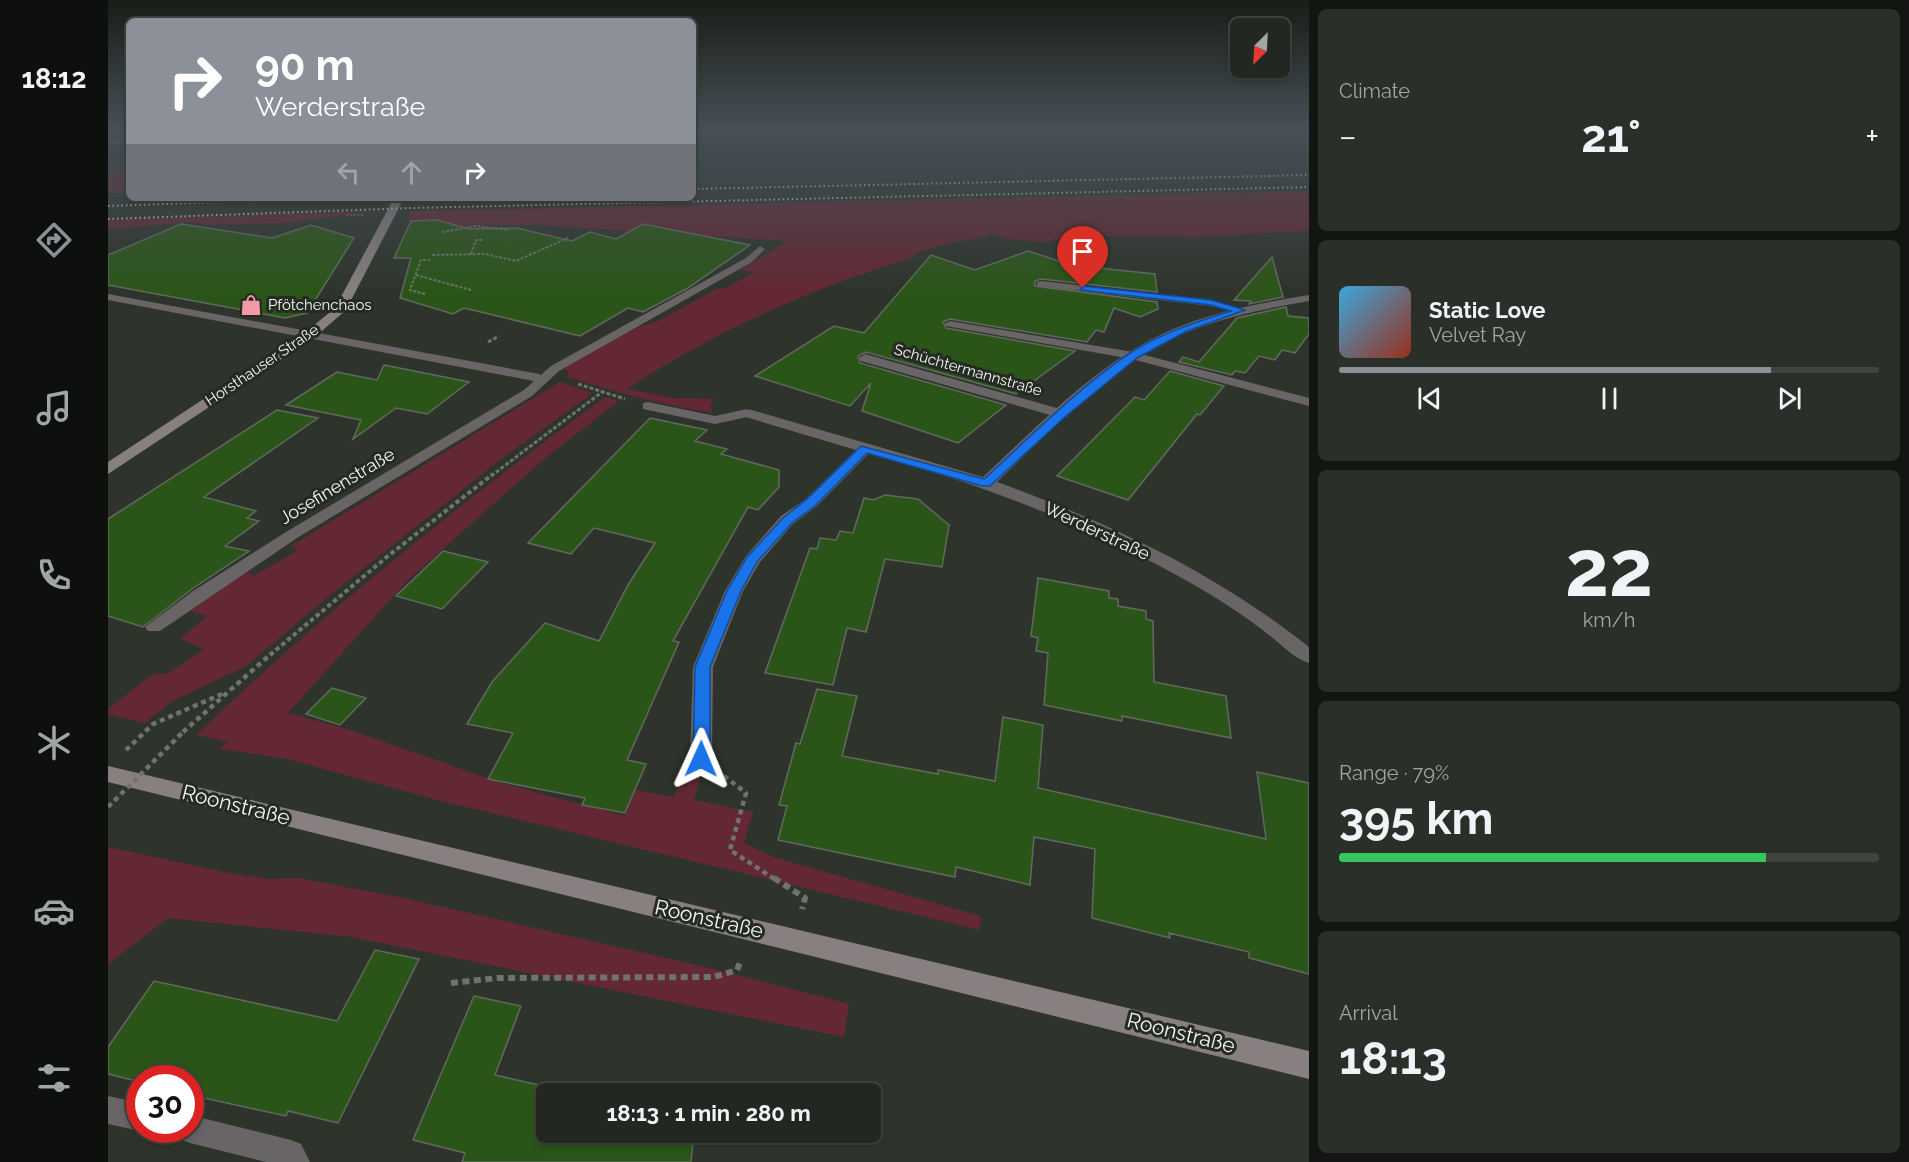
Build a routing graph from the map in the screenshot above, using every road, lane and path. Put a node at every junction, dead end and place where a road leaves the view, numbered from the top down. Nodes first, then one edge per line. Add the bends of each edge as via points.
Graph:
1 (397, 201) edge
2 (510, 230) dead end
3 (442, 232) dead end
4 (568, 238) dead end
5 (482, 240) dead end
6 (760, 249) dead end
7 (471, 254) junction
8 (432, 255) dead end
9 (430, 260) dead end
10 (416, 275) junction
11 (1041, 284) dead end
12 (471, 290) dead end
13 (425, 294) dead end
14 (108, 297) edge
15 (1309, 298) edge
16 (1241, 310) junction
17 (950, 324) dead end
18 (311, 334) junction
19 (1133, 356) junction
20 (865, 358) dead end
21 (539, 378) junction
22 (602, 392) junction
23 (1309, 402) edge
24 (648, 406) joint
25 (747, 413) joint
26 (1062, 414) junction
27 (865, 448) junction
28 (108, 469) edge
29 (986, 483) junction
30 (154, 627) dead end
31 (1309, 657) edge
32 (225, 693) junction
33 (123, 753) dead end
34 (701, 759) joint
35 (108, 774) edge
36 (108, 807) edge
37 (753, 930) junction
38 (795, 939) junction
39 (451, 983) dead end
40 (1309, 1065) edge
41 (108, 1110) edge
42 (126, 1114) edge
43 (204, 1133) edge
44 (296, 1162) edge

1 - 18 main road, Horsthauser Straße via 339,310
2 - 3 path via 452,228
4 - 7 path via 516,261
5 - 7 path via 476,240
6 - 21 lane, Josefinenstraße via 749,260
7 - 8 path
9 - 10 path via 421,261
10 - 12 path
10 - 13 path via 410,290
11 - 16 lane, Schüchtermannstraße via 1211,303
14 - 18 street
15 - 16 street, Schüchtermannstraße
16 - 19 street, Schüchtermannstraße via 1183,329
17 - 19 lane
18 - 21 street
18 - 28 main road, Horsthauser Straße
19 - 23 lane
19 - 26 street, Schüchtermannstraße
20 - 26 lane, Schüchtermannstraße
21 - 22 path via 558,379
21 - 30 lane, Josefinenstraße via 528,393 293,534
22 - 24 path
22 - 32 path via 409,540
24 - 25 lane via 715,420
25 - 27 street, Werderstraße
26 - 29 street, Schüchtermannstraße
27 - 29 street, Werderstraße
27 - 34 street via 812,502 787,520 752,560 734,591 703,667
29 - 31 street, Werderstraße via 1121,541 1201,582 1254,615
32 - 33 path via 153,724
32 - 36 path, bridge
34 - 38 path via 746,793 730,850 805,897
35 - 37 main road, Roonstraße
37 - 38 main road, Roonstraße
37 - 39 path via 737,970 714,978 498,978
38 - 40 main road, Roonstraße
41 - 42 lane
43 - 44 lane via 291,1154

